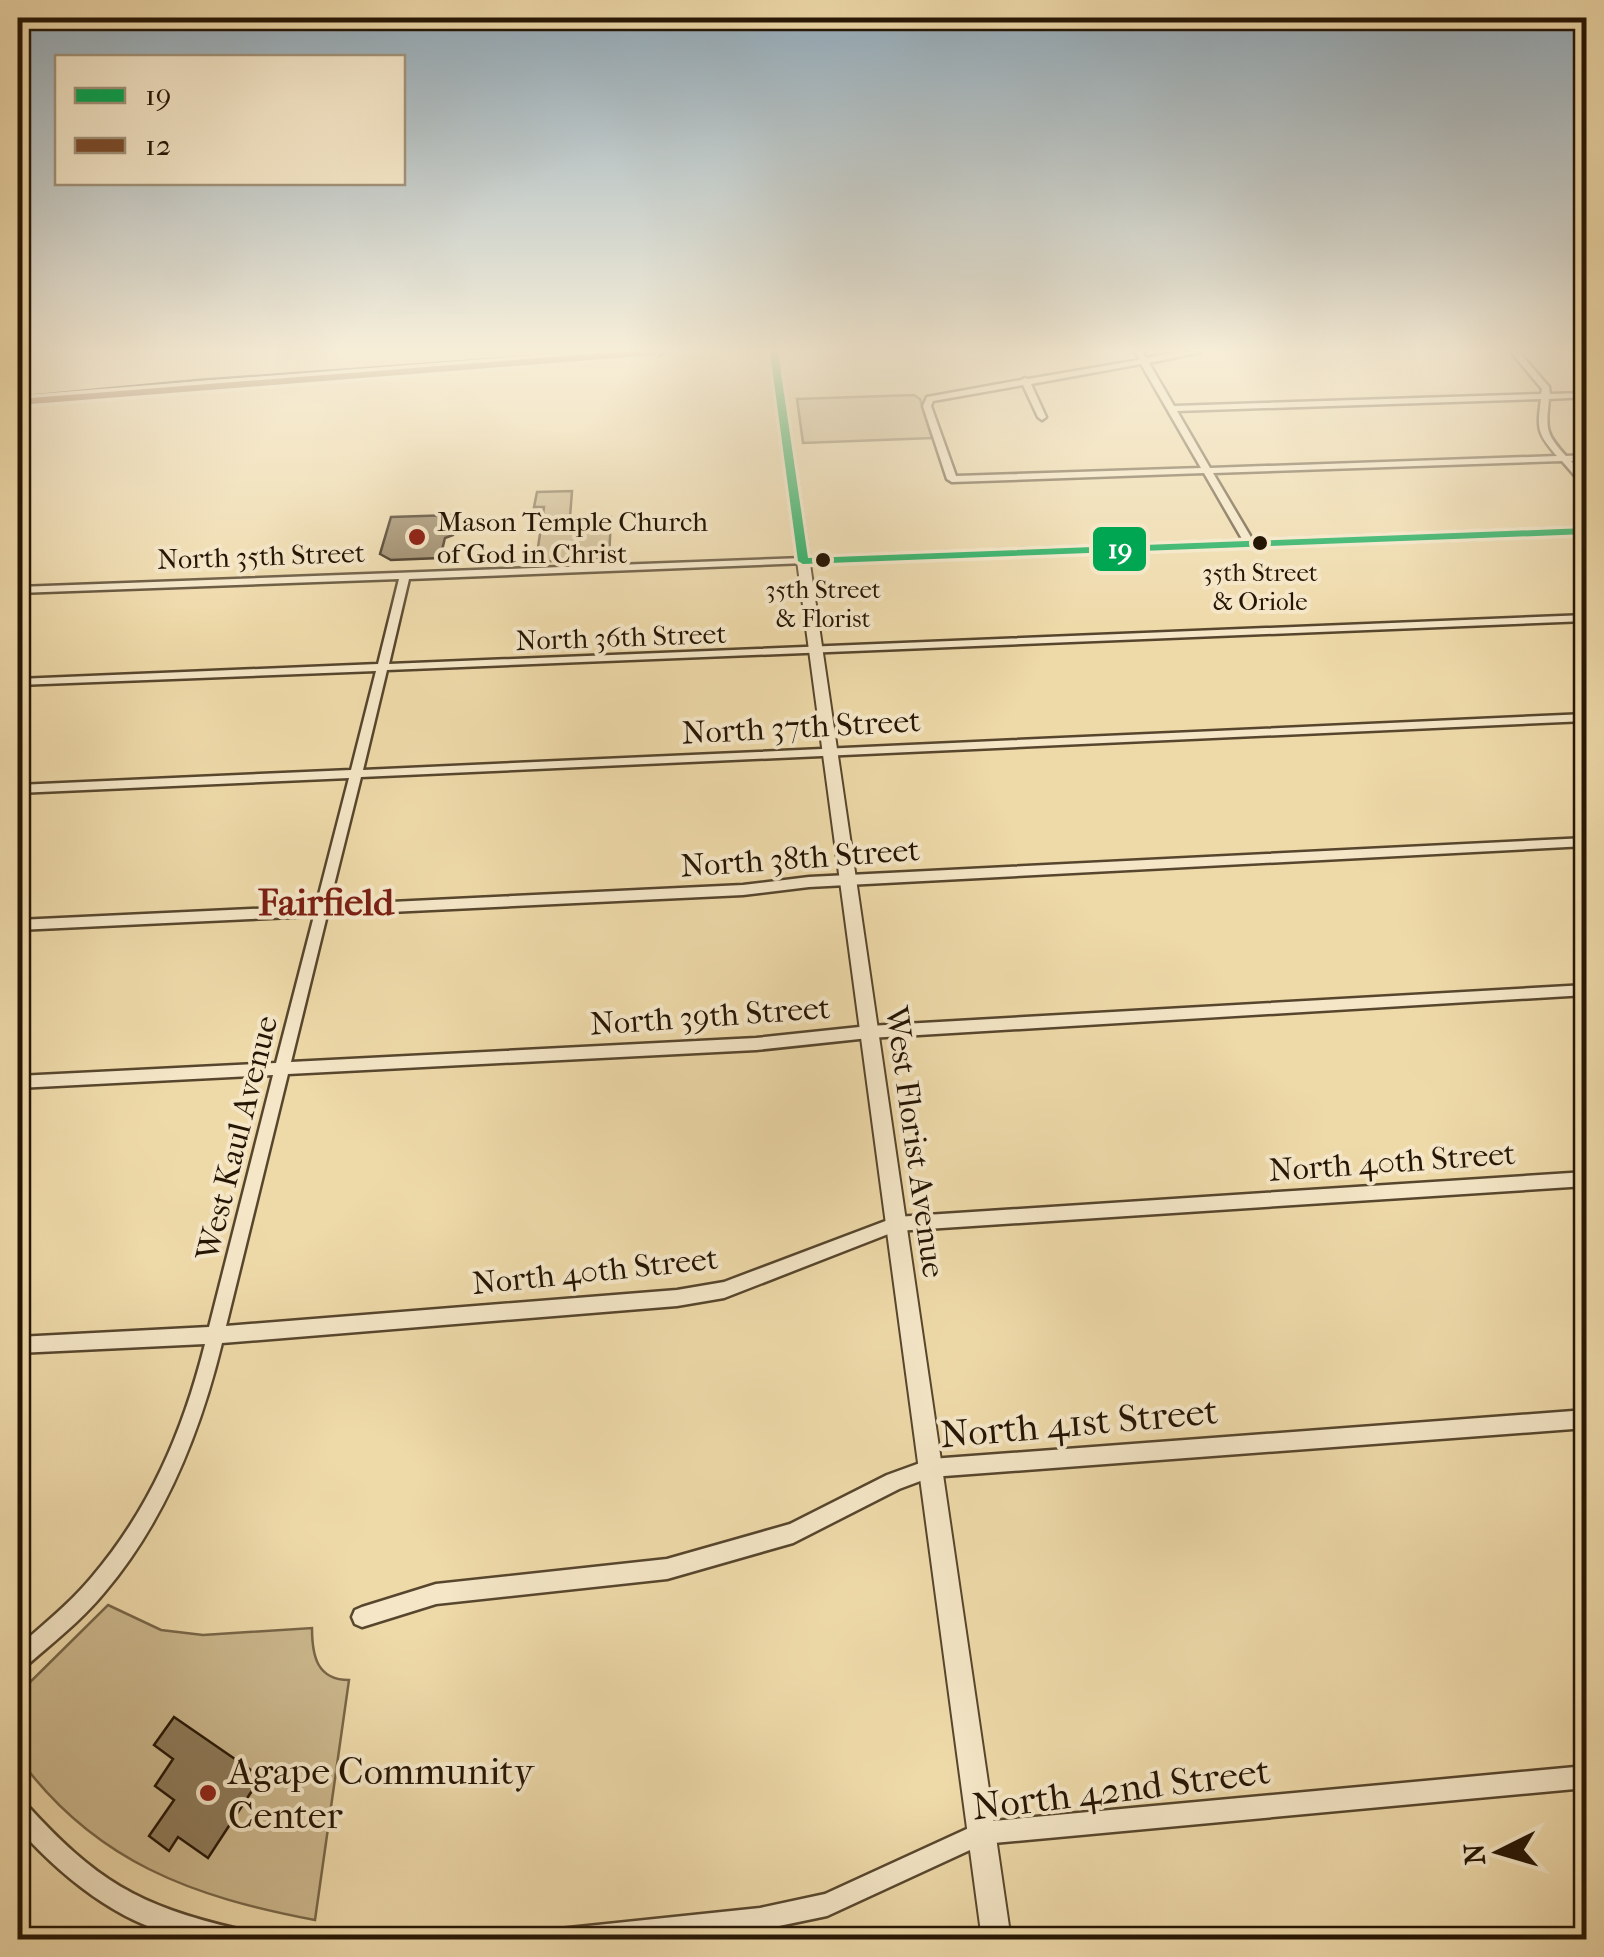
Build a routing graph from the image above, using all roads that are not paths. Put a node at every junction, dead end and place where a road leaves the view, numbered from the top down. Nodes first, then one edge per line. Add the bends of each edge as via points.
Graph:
1 (787, 443) edge
2 (940, 443) edge
3 (1193, 443) edge
4 (1553, 443) edge
5 (1563, 458) junction
6 (1586, 458) edge
7 (1208, 470) junction
8 (1586, 483) edge
9 (1586, 531) edge
10 (1250, 544) junction
11 (803, 562) junction
12 (405, 576) junction
13 (18, 590) edge
14 (1586, 618) edge
15 (815, 652) junction
16 (380, 669) junction
17 (18, 682) edge
18 (1586, 718) edge
19 (830, 753) junction
20 (354, 776) junction
21 (18, 789) edge
22 (1586, 842) edge
23 (848, 880) junction
24 (320, 910) junction
25 (18, 925) edge
26 (1586, 990) edge
27 (869, 1032) junction
28 (284, 1066) junction
29 (18, 1082) edge
30 (1586, 1179) edge
31 (896, 1224) junction
32 (217, 1335) junction
33 (18, 1346) edge
34 (1586, 1418) edge
35 (931, 1468) junction
36 (362, 1618) dead end
37 (18, 1660) edge
38 (1586, 1776) edge
39 (18, 1812) edge
40 (982, 1833) junction
41 (238, 1940) edge
42 (558, 1940) edge
43 (997, 1940) edge

1 - 11 street, West Florist Avenue
2 - 7 street via 952,479
3 - 7 street
4 - 5 street
5 - 6 street
5 - 7 street
5 - 8 street
7 - 10 street
9 - 10 street, North 35th Street
10 - 11 street, North 35th Street
11 - 12 street, North 35th Street
11 - 15 street, West Florist Avenue
12 - 13 street, North 35th Street
12 - 16 street, West Kaul Avenue
14 - 15 street, North 36th Street
15 - 16 street, North 36th Street
15 - 19 street, West Florist Avenue
16 - 17 street, North 36th Street
16 - 20 street, West Kaul Avenue
18 - 19 street, North 37th Street
19 - 20 street, North 37th Street
19 - 23 street, West Florist Avenue
20 - 21 street, North 37th Street
20 - 24 street, West Kaul Avenue
22 - 23 street, North 38th Street
23 - 24 street, North 38th Street
23 - 27 street, West Florist Avenue
24 - 25 street, North 38th Street
24 - 28 street, West Kaul Avenue
26 - 27 street, North 39th Street
27 - 28 street, North 39th Street via 756,1044
27 - 31 street, West Florist Avenue
28 - 29 street, North 39th Street
28 - 32 street, West Kaul Avenue
30 - 31 street, North 40th Street
31 - 32 street, North 40th Street via 724,1290 676,1298
31 - 35 street, West Florist Avenue
32 - 33 street, North 40th Street
32 - 37 street, West Kaul Avenue via 182,1449 146,1516 78,1608
34 - 35 street, North 41st Street
35 - 36 street, North 41st Street via 793,1533 667,1569 436,1594
35 - 40 street, West Florist Avenue
38 - 40 street, North 42nd Street
39 - 41 street via 70,1865 134,1910
40 - 42 street, North 42nd Street via 827,1904 760,1919
40 - 43 street, West Florist Avenue

